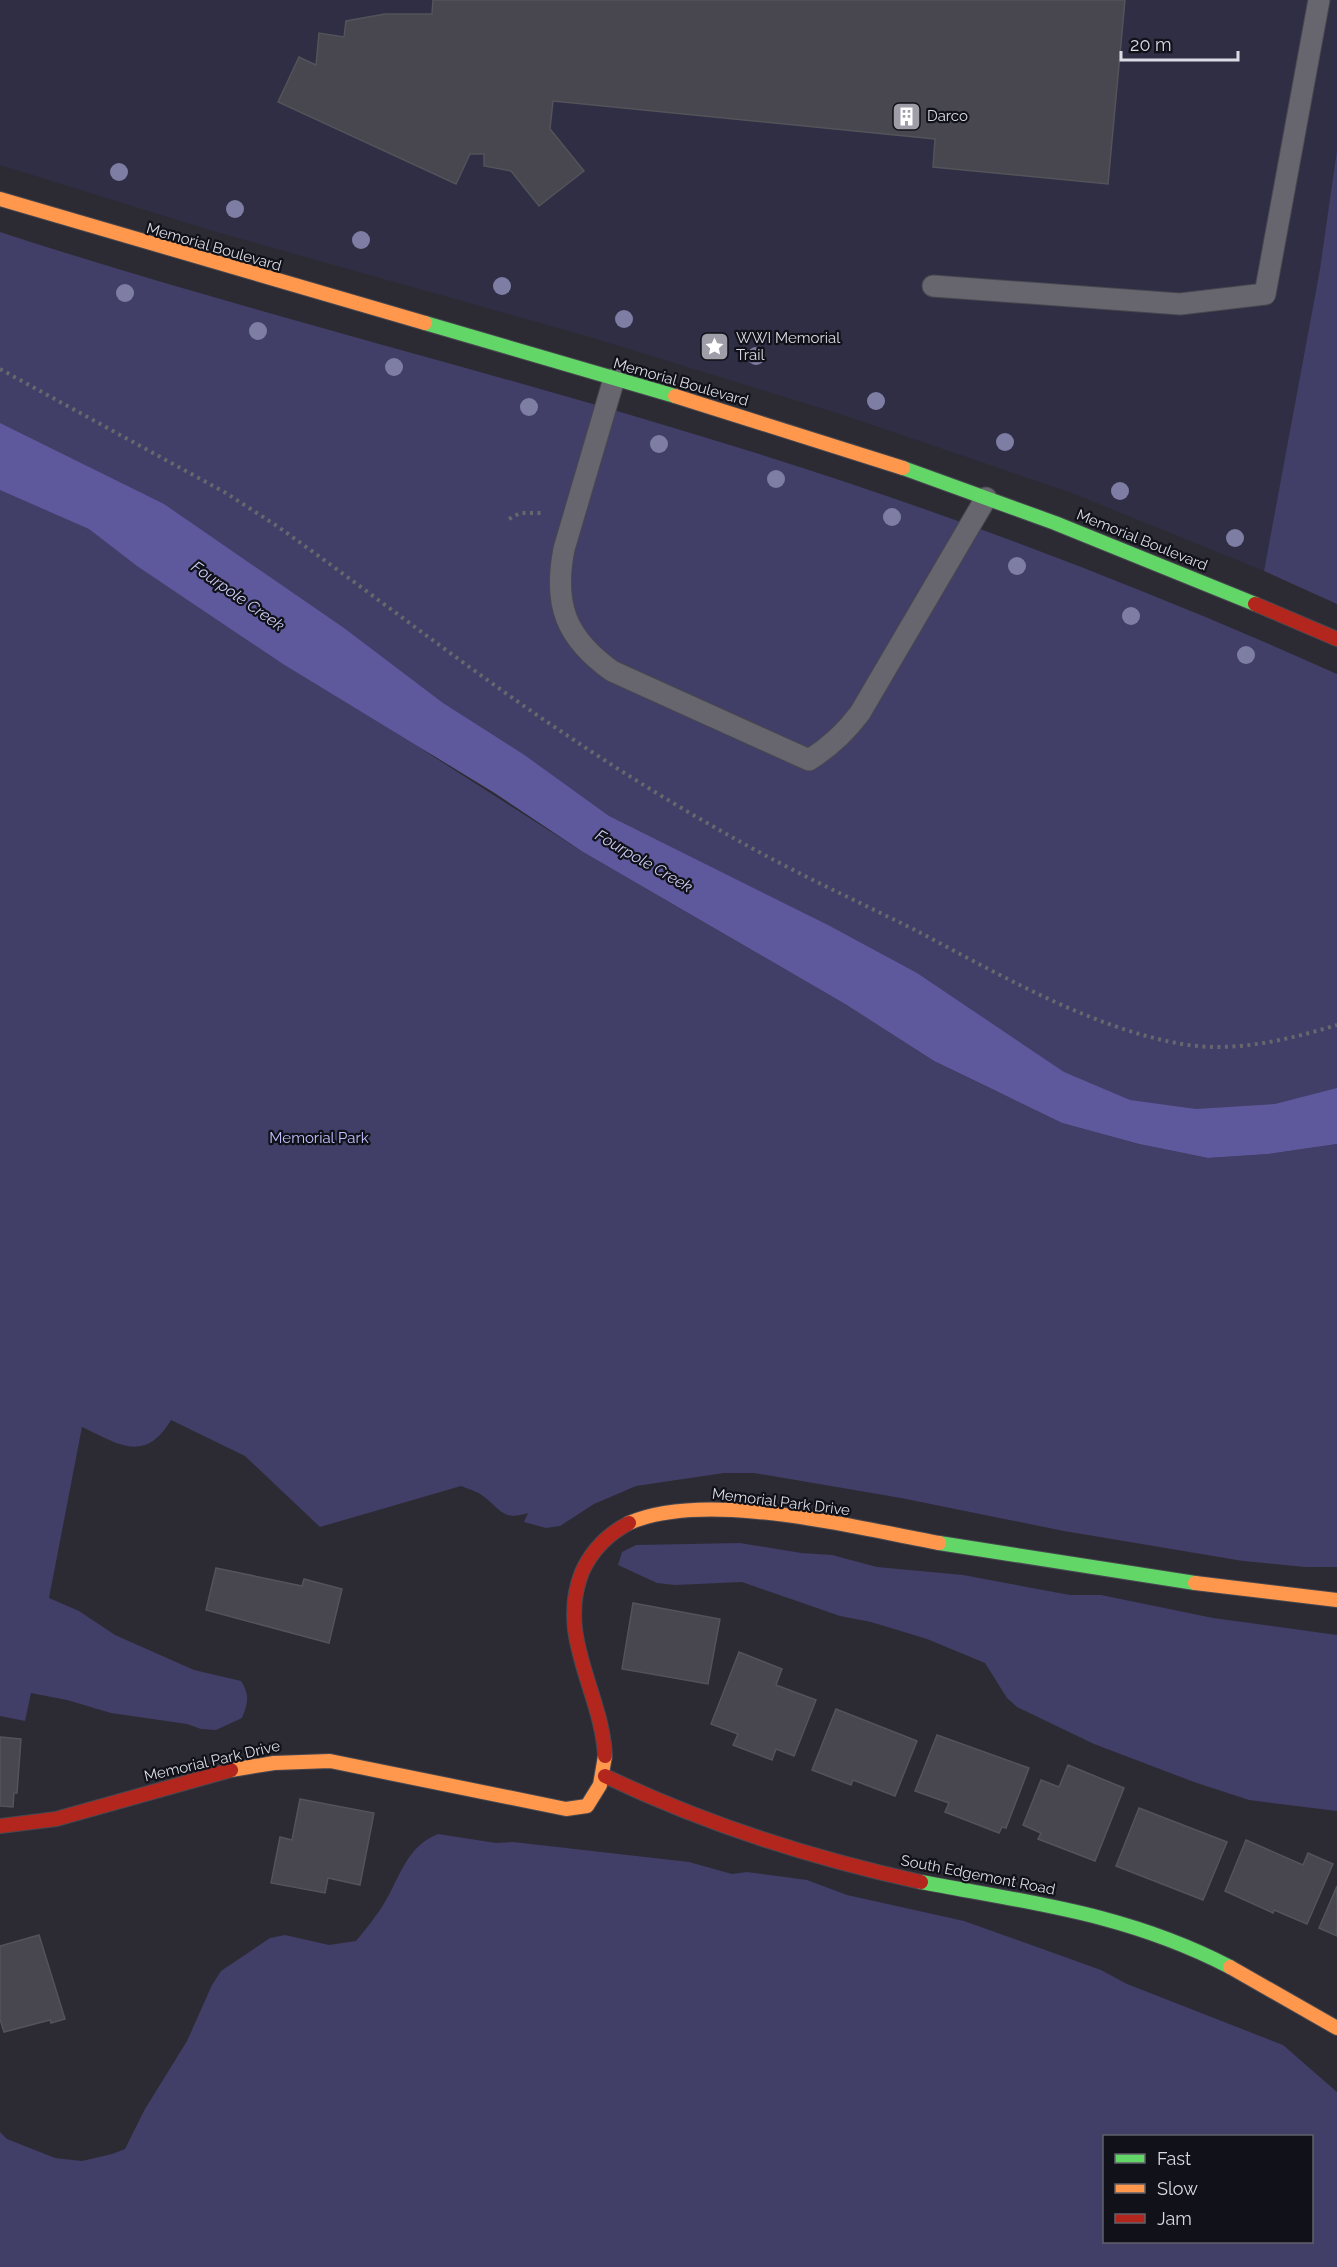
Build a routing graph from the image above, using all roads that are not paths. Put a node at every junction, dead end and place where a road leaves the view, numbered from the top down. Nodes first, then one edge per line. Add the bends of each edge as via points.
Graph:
1 (1319, 0) edge
2 (0, 199) edge
3 (933, 286) dead end
4 (614, 379) junction
5 (986, 498) junction
6 (1337, 639) edge
7 (1337, 1600) edge
8 (605, 1776) junction
9 (0, 1826) edge
10 (1337, 2028) edge

1 - 3 lane via 1265,294 1180,304
2 - 4 street, Memorial Boulevard
4 - 5 street, Memorial Boulevard via 882,461
4 - 5 lane via 559,573 566,620 592,656 612,670 809,760 829,748 860,713
5 - 6 street, Memorial Boulevard via 1042,517
7 - 8 street, Memorial Park Drive via 1103,1570 771,1514 703,1509 659,1513 622,1525 603,1540 586,1563 575,1593 573,1626 603,1734
8 - 9 street, Memorial Park Drive via 587,1806 566,1809 330,1761 296,1758 182,1783 51,1821
8 - 10 street, South Edgemont Road via 662,1805 797,1852 921,1882 1098,1915 1147,1930 1234,1971

